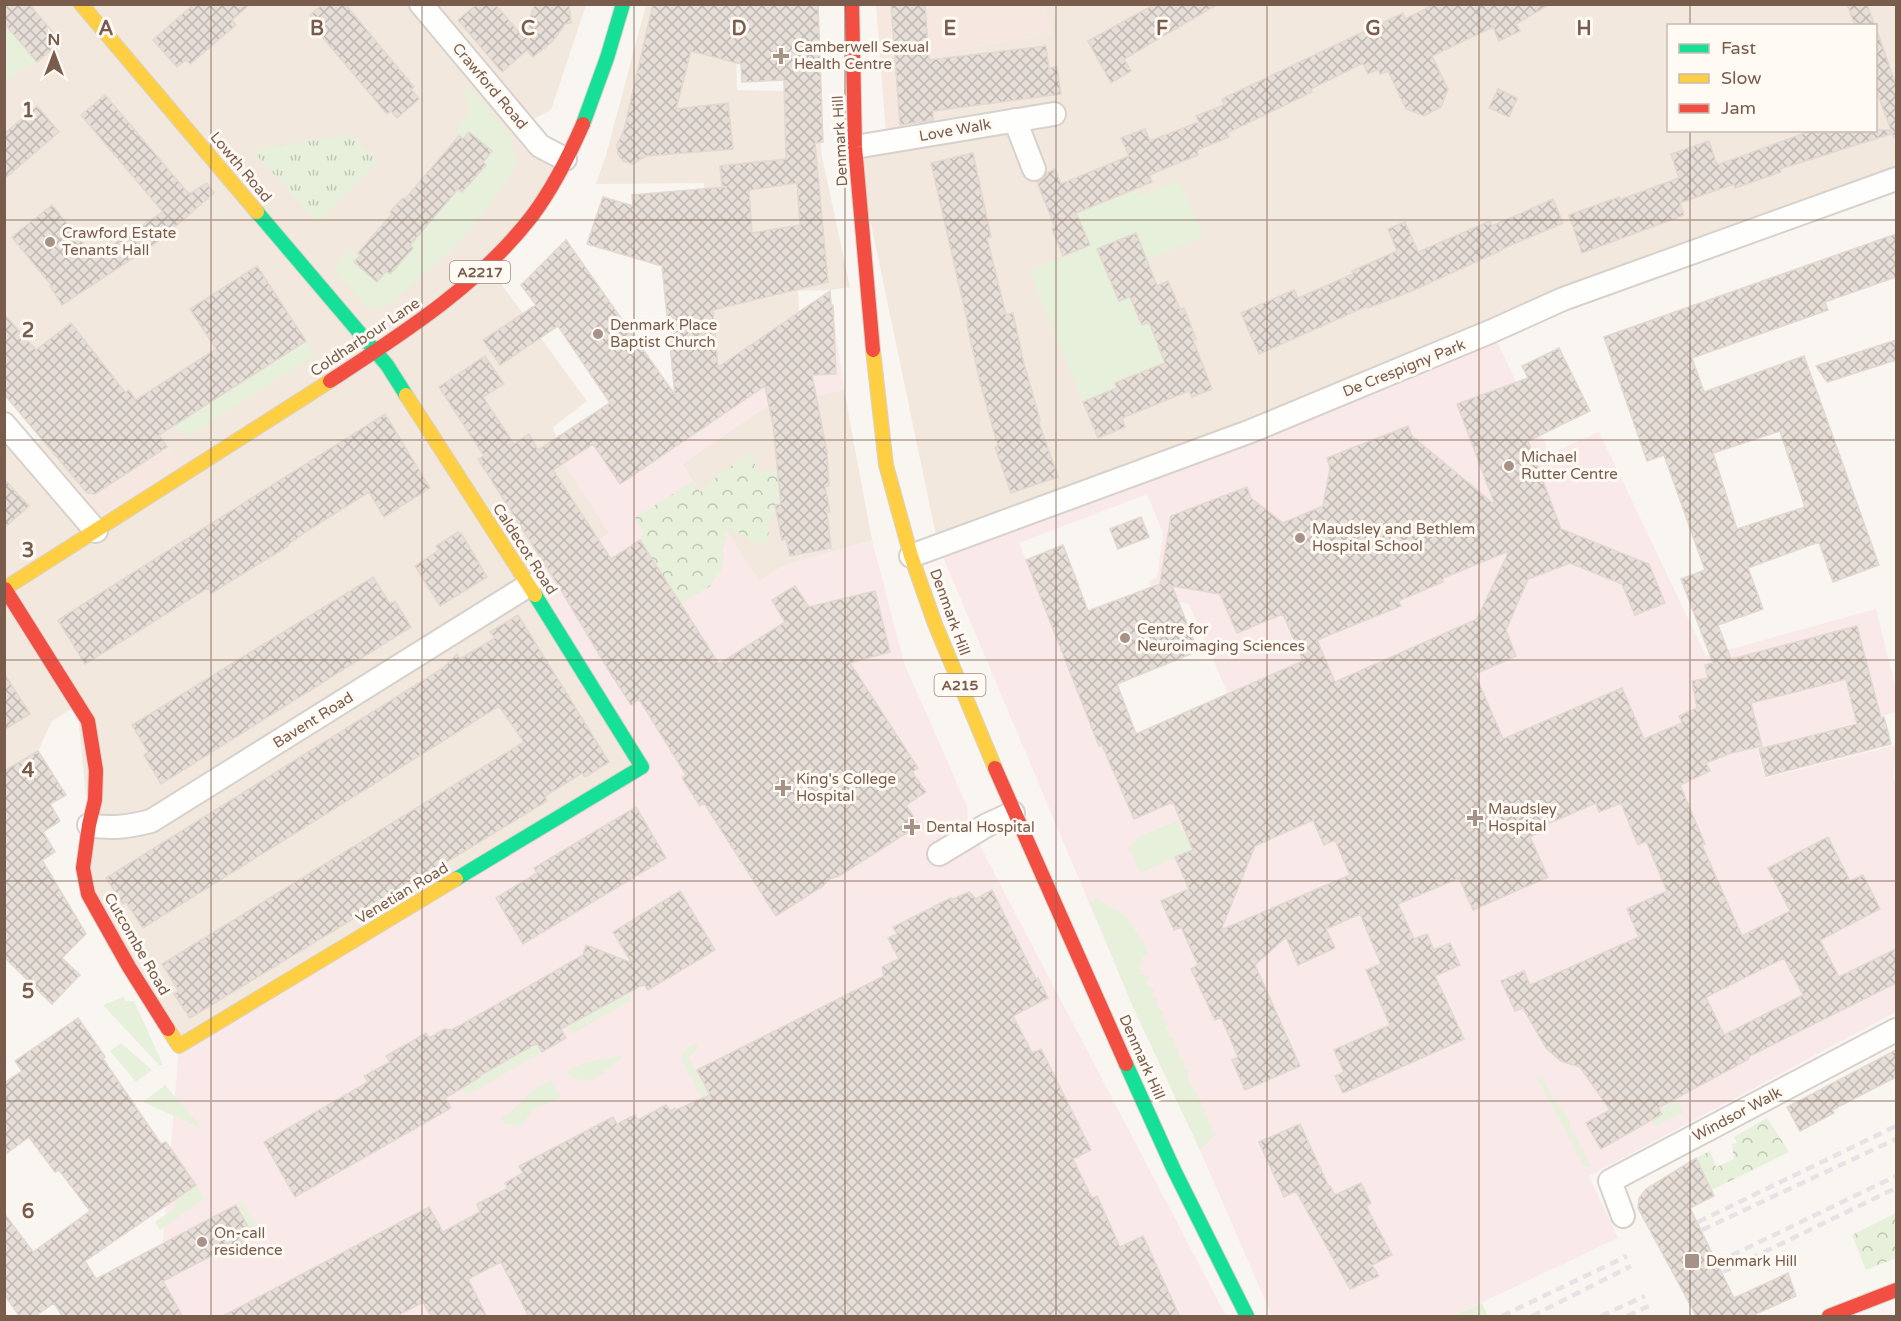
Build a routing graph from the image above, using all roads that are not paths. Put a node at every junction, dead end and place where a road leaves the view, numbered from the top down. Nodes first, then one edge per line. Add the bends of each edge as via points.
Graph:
1 (81, 4) edge
2 (421, 4) edge
3 (623, 4) edge
4 (852, 4) edge
5 (1054, 114) dead end
6 (1015, 120) junction
7 (855, 147) junction
8 (565, 159) junction
9 (1034, 169) dead end
10 (1896, 178) edge
11 (375, 352) junction
12 (4, 424) edge
13 (96, 531) junction
14 (911, 556) junction
15 (529, 585) junction
16 (5, 589) edge
17 (642, 767) joint
18 (1013, 813) junction
19 (89, 825) junction
20 (939, 854) dead end
21 (1896, 1030) edge
22 (179, 1046) joint
23 (1623, 1215) dead end
24 (1896, 1290) edge
25 (1247, 1317) edge
26 (1829, 1317) edge

1 - 11 main road, Lowth Road
2 - 8 street, Crawford Road via 540,146
3 - 8 main road, Coldharbour Lane / A2217 via 601,79
4 - 7 main road, Denmark Hill / A215
5 - 6 street, Love Walk
6 - 7 street, Love Walk
6 - 9 street
7 - 14 main road, Denmark Hill / A215 via 886,465
8 - 11 main road, Coldharbour Lane / A2217 via 531,216 488,266
10 - 14 street, De Crespigny Park via 1563,298 1251,431
11 - 13 main road, Coldharbour Lane / A2217
11 - 15 main road, Caldecot Road
12 - 13 street
13 - 16 main road, Coldharbour Lane / A2217
14 - 18 main road, Denmark Hill / A215
15 - 17 main road, Caldecot Road
15 - 19 street, Bavent Road via 151,821 129,827
16 - 19 main road, Cutcombe Road via 88,721 96,770
17 - 22 main road, Venetian Road
18 - 20 street
18 - 25 main road, Denmark Hill / A215 via 1174,1170
19 - 22 main road, Cutcombe Road via 83,868 88,894
21 - 23 street, Windsor Walk via 1610,1181
24 - 26 main road

